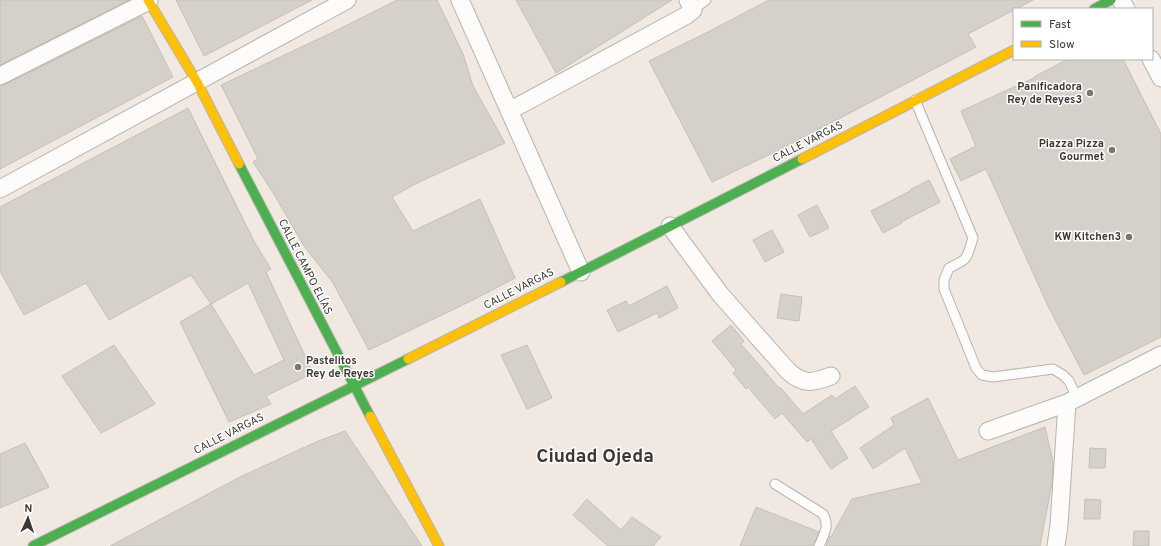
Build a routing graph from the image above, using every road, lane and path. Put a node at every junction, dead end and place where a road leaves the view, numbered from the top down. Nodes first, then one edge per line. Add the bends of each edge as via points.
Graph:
1 (149, 0) edge
2 (347, 0) edge
3 (460, 0) edge
4 (706, 0) edge
5 (1111, 0) edge
6 (690, 5) edge
7 (1096, 8) edge
8 (1013, 51) edge
9 (1152, 60) edge
10 (0, 76) edge
11 (1161, 78) edge
12 (197, 82) junction
13 (915, 100) junction
14 (509, 111) junction
15 (0, 189) edge
16 (670, 226) junction
17 (581, 272) junction
18 (1161, 355) edge
19 (831, 376) dead end
20 (353, 385) junction
21 (1072, 400) junction
22 (988, 431) dead end
23 (775, 484) dead end
24 (33, 546) edge
25 (439, 546) edge
26 (819, 546) edge
27 (1056, 546) edge

1 - 10 street
1 - 12 street, CALLE CAMPO ELÍAS
2 - 12 street
3 - 14 street
4 - 6 lane
5 - 7 street
6 - 14 street via 687,15
8 - 13 street, CALLE VARGAS
9 - 11 street
12 - 15 street
12 - 20 street, CALLE CAMPO ELÍAS
13 - 16 street, CALLE VARGAS
13 - 21 lane via 973,238 969,255 964,261 949,268 944,280 944,289 976,368 982,375 993,376 1053,369 1069,380
14 - 17 street
16 - 17 street, CALLE VARGAS
16 - 19 street via 720,294 796,379 816,382
17 - 20 street, CALLE VARGAS
18 - 21 street
20 - 24 street, CALLE VARGAS
20 - 25 street, CALLE CAMPO ELÍAS
21 - 22 street
21 - 27 street
23 - 26 lane via 823,514 826,527

